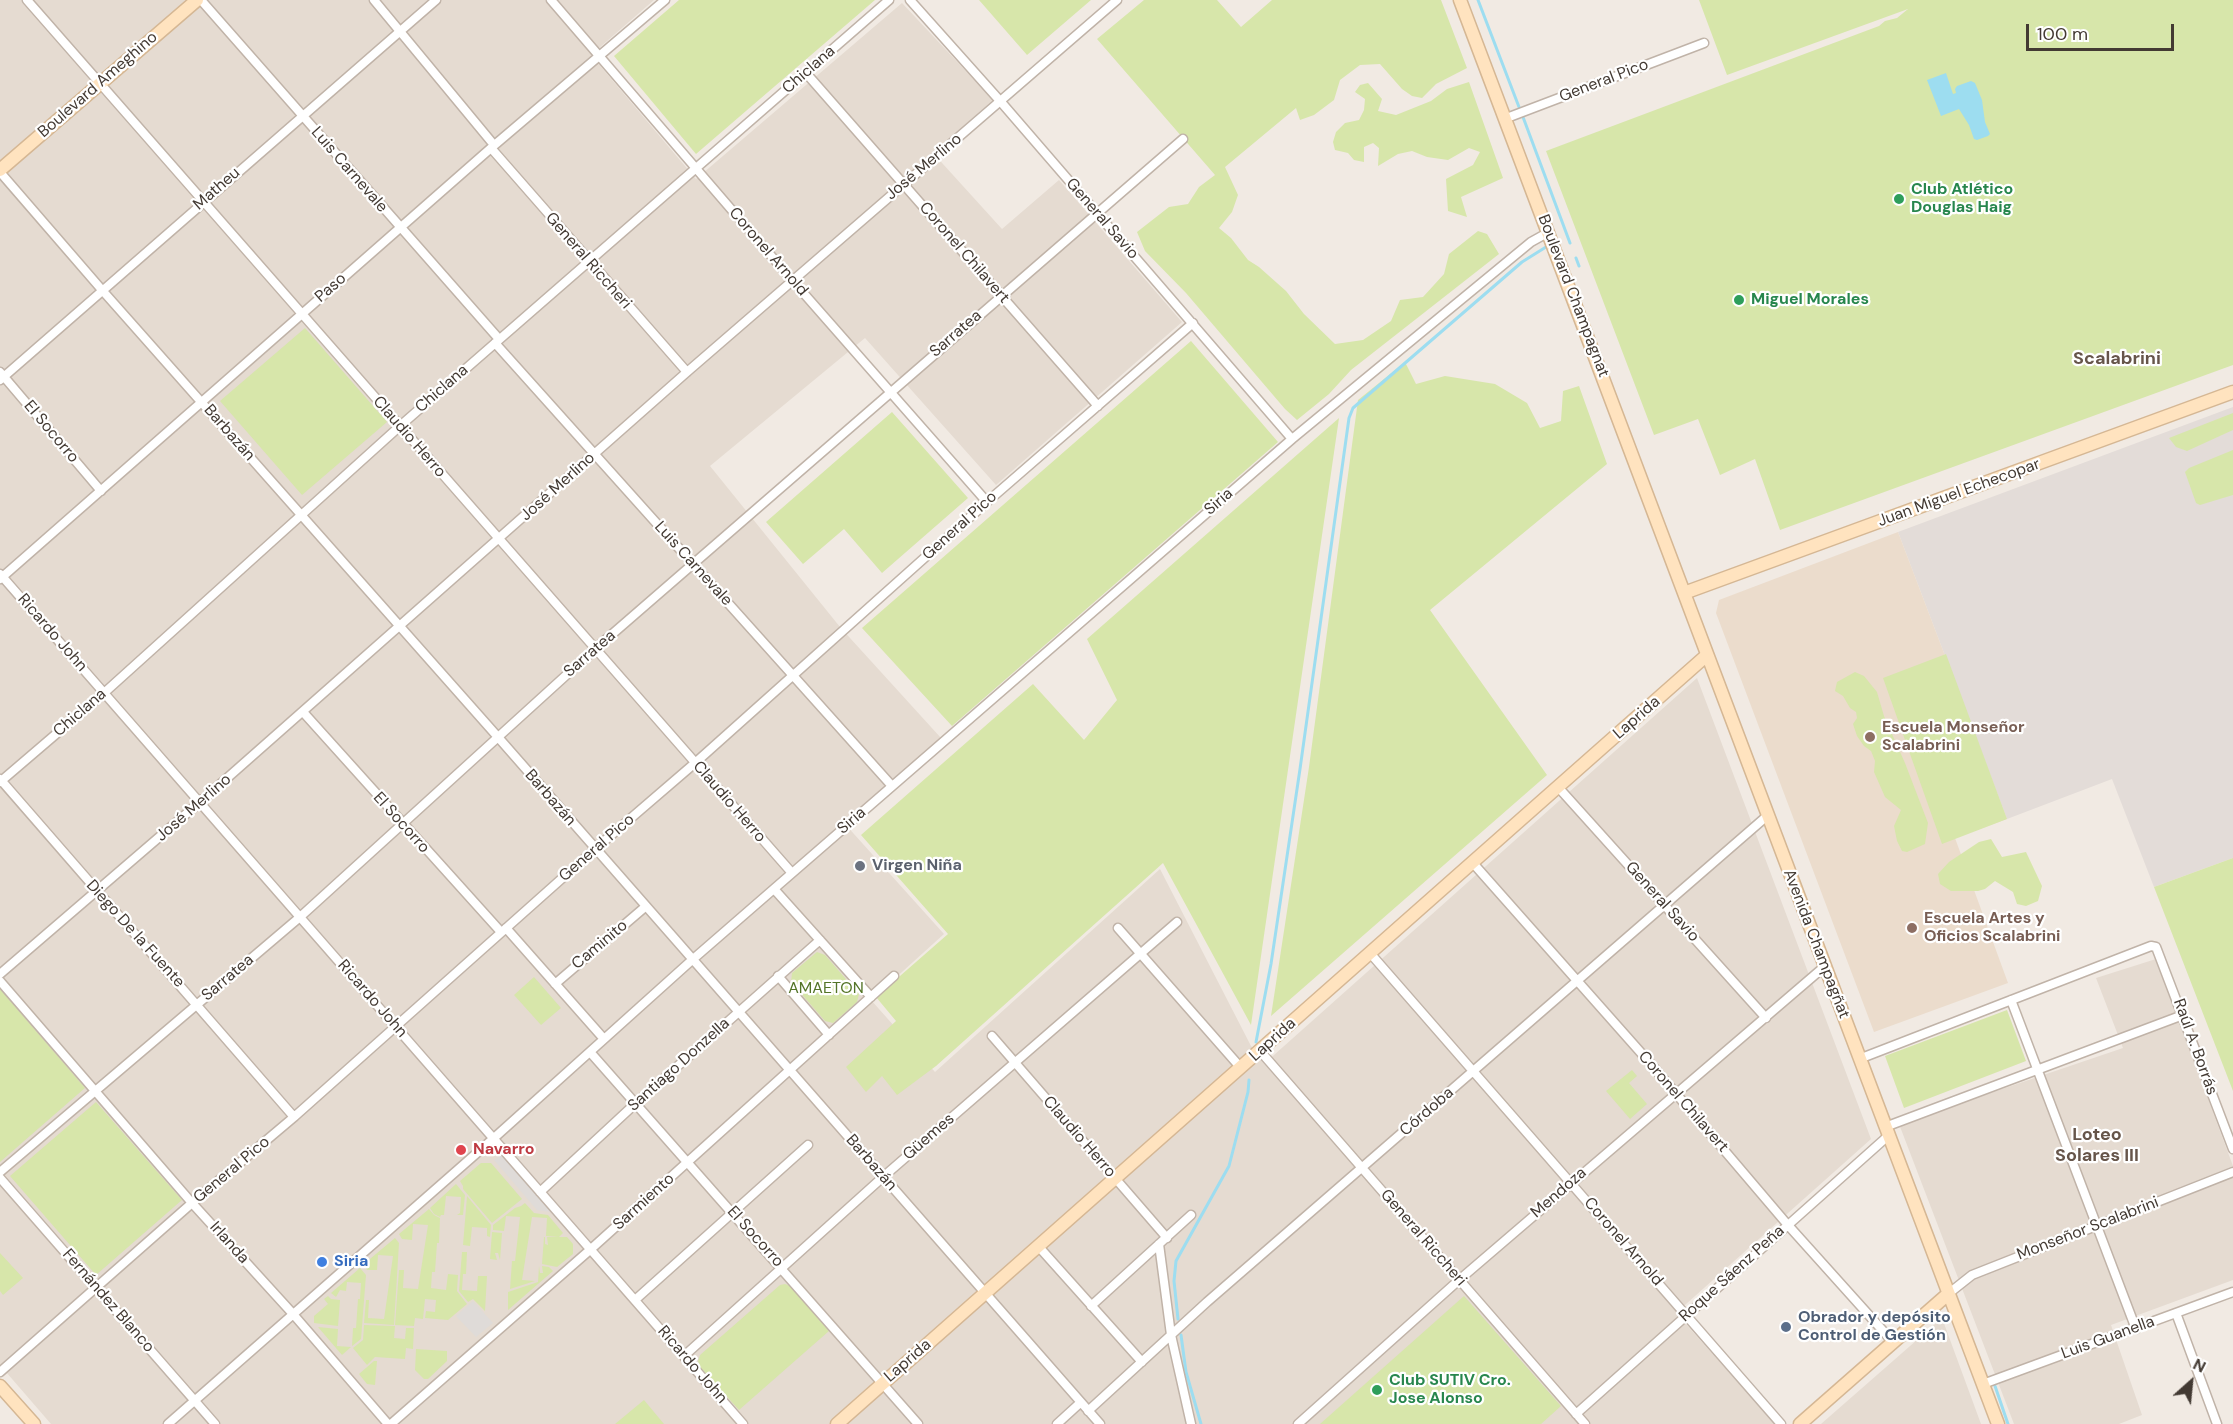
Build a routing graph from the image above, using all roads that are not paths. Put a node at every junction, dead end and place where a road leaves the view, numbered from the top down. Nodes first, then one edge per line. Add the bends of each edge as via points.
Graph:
1 (27, 0) edge
2 (197, 0) edge
3 (201, 0) edge
4 (374, 0) edge
5 (436, 0) edge
6 (551, 0) edge
7 (665, 0) edge
8 (888, 0) edge
9 (910, 0) edge
10 (1117, 0) edge
11 (1460, 0) edge
12 (401, 32) junction
13 (1704, 43) dead end
14 (601, 57) junction
15 (806, 73) junction
16 (100, 84) junction
17 (1001, 102) junction
18 (302, 116) junction
19 (1504, 119) junction
20 (1183, 139) dead end
21 (492, 147) junction
22 (696, 168) junction
23 (0, 171) edge
24 (904, 184) junction
25 (203, 201) junction
26 (1096, 213) junction
27 (400, 228) junction
28 (1549, 232) junction
29 (589, 261) junction
30 (792, 280) junction
31 (102, 290) junction
32 (1001, 295) junction
33 (301, 313) junction
34 (1193, 323) junction
35 (497, 341) junction
36 (687, 372) junction
37 (1, 376) edge
38 (891, 392) junction
39 (2233, 392) edge
40 (201, 402) junction
41 (1098, 406) junction
42 (400, 426) junction
43 (1292, 439) junction
44 (595, 455) junction
45 (101, 491) junction
46 (987, 502) junction
47 (301, 515) junction
48 (499, 539) junction
49 (693, 564) junction
50 (1, 577) edge
51 (1684, 593) junction
52 (399, 627) junction
53 (596, 649) junction
54 (1707, 655) junction
55 (792, 675) junction
56 (104, 693) junction
57 (303, 712) junction
58 (497, 736) junction
59 (695, 763) junction
60 (0, 780) edge
61 (892, 786) junction
62 (1558, 787) junction
63 (200, 802) junction
64 (1767, 816) junction
65 (402, 824) junction
66 (595, 849) junction
67 (1473, 862) junction
68 (792, 873) junction
69 (774, 889) junction
70 (97, 892) junction
71 (1665, 904) junction
72 (645, 907) junction
73 (300, 917) junction
74 (1177, 922) dead end
75 (1118, 928) dead end
76 (503, 930) junction
77 (820, 940) junction
78 (1370, 953) junction
79 (1140, 954) junction
80 (692, 960) junction
81 (1824, 967) junction
82 (0, 974) edge
83 (778, 976) junction
84 (894, 976) dead end
85 (1577, 980) junction
86 (0, 981) edge
87 (555, 984) junction
88 (871, 997) junction
89 (2011, 1000) junction
90 (197, 1004) junction
91 (739, 1011) junction
92 (2183, 1015) junction
93 (1766, 1018) junction
94 (396, 1027) junction
95 (829, 1035) junction
96 (992, 1036) dead end
97 (604, 1039) junction
98 (590, 1052) junction
99 (1261, 1052) junction
100 (1859, 1059) junction
101 (1014, 1062) junction
102 (1241, 1068) junction
103 (790, 1070) junction
104 (1474, 1070) junction
105 (2037, 1070) junction
106 (96, 1090) junction
107 (1677, 1095) junction
108 (636, 1103) junction
109 (294, 1117) junction
110 (1887, 1131) junction
111 (494, 1138) junction
112 (808, 1145) dead end
113 (2233, 1149) edge
114 (688, 1162) junction
115 (1362, 1168) junction
116 (0, 1172) edge
117 (2233, 1172) edge
118 (883, 1177) junction
119 (0, 1178) edge
120 (1114, 1178) junction
121 (1572, 1183) junction
122 (540, 1192) junction
123 (192, 1203) junction
124 (733, 1213) junction
125 (1191, 1215) dead end
126 (1787, 1224) junction
127 (2096, 1226) junction
128 (1167, 1238) junction
129 (1159, 1244) junction
130 (1038, 1247) junction
131 (591, 1249) junction
132 (782, 1268) junction
133 (1459, 1280) junction
134 (97, 1287) junction
135 (2233, 1292) edge
136 (986, 1294) junction
137 (1948, 1294) junction
138 (635, 1300) junction
139 (1092, 1306) junction
140 (2176, 1313) junction
141 (293, 1314) junction
142 (1687, 1316) junction
143 (2136, 1329) junction
144 (1171, 1335) junction
145 (1893, 1342) junction
146 (684, 1356) junction
147 (1142, 1362) junction
148 (0, 1372) edge
149 (883, 1384) junction
150 (1983, 1384) junction
151 (0, 1386) edge
152 (195, 1401) junction
153 (1080, 1403) junction
154 (1088, 1411) junction
155 (1576, 1414) junction
156 (34, 1424) edge
157 (168, 1424) edge
158 (214, 1424) edge
159 (390, 1424) edge
160 (743, 1424) edge
161 (837, 1424) edge
162 (918, 1424) edge
163 (1056, 1424) edge
164 (1100, 1424) edge
165 (1191, 1424) edge
166 (1298, 1424) edge
167 (1586, 1424) edge
168 (1781, 1424) edge
169 (1800, 1424) edge
170 (1998, 1424) edge
171 (2217, 1424) edge

1 - 16 street, Claudio Herro
2 - 16 main road, Boulevard Ameghino
3 - 18 street, Luis Carnevale
4 - 12 street, General Riccheri
5 - 12 street, Matheu
6 - 14 street, Coronel Arnold
7 - 14 street, Paso
8 - 15 street, Chiclana
9 - 17 street, General Savio
10 - 17 street, José Merlino
11 - 19 main road, Boulevard Champagnat
12 - 18 street, Matheu
12 - 21 street, General Riccheri
13 - 19 street, General Pico
14 - 21 street, Paso
14 - 22 street, Coronel Arnold
15 - 22 street, Chiclana
15 - 24 street, Coronel Chilavert
16 - 23 main road, Boulevard Ameghino
16 - 25 street, Claudio Herro
17 - 24 street, José Merlino
17 - 26 street, General Savio
18 - 25 street, Matheu
18 - 27 street, Luis Carnevale
19 - 28 main road, Boulevard Champagnat
20 - 26 street, Sarratea
21 - 27 street, Paso
21 - 29 street, General Riccheri
22 - 29 street, Chiclana
22 - 30 street, Coronel Arnold
23 - 31 street, Barbazán
24 - 30 street, José Merlino
24 - 32 street, Coronel Chilavert
25 - 31 street, Matheu
25 - 33 street, Claudio Herro
26 - 32 street, Sarratea
26 - 34 street, General Savio
27 - 33 street, Paso
27 - 35 street, Luis Carnevale
28 - 43 street, Siria via 1531,242
28 - 51 main road, Boulevard Champagnat
29 - 35 street, Chiclana
29 - 36 street, General Riccheri
30 - 36 street, José Merlino
30 - 38 street, Coronel Arnold
31 - 37 street, Matheu
31 - 40 street, Barbazán
32 - 38 street, Sarratea
32 - 41 street, Coronel Chilavert
33 - 40 street, Paso
33 - 42 street, Claudio Herro
34 - 41 street, General Pico
34 - 43 street, General Savio
35 - 42 street, Chiclana
35 - 44 street, Luis Carnevale
36 - 44 street, José Merlino
37 - 45 street, El Socorro
38 - 46 street, Coronel Arnold
38 - 49 street, Sarratea
39 - 51 main road, Juan Miguel Echecopar
40 - 45 street, Paso
40 - 47 street, Barbazán
41 - 46 street, General Pico
42 - 47 street, Chiclana
42 - 48 street, Claudio Herro
43 - 61 street, Siria
44 - 48 street, José Merlino
44 - 49 street, Luis Carnevale
45 - 50 street, Paso
46 - 55 street, General Pico
47 - 52 street, Barbazán
47 - 56 street, Chiclana
48 - 52 street, José Merlino
48 - 53 street, Claudio Herro
49 - 53 street, Sarratea
49 - 55 street, Luis Carnevale
50 - 56 street, Ricardo John
51 - 54 main road, Avenida Champagñat
52 - 57 street, José Merlino
52 - 58 street, Barbazán
53 - 58 street, Sarratea
53 - 59 street, Claudio Herro
54 - 62 main road, Laprida
54 - 64 main road, Avenida Champagñat
55 - 59 street, General Pico
55 - 61 street, Luis Carnevale
56 - 60 street, Chiclana
56 - 63 street, Ricardo John
57 - 63 street, José Merlino
57 - 65 street, El Socorro
58 - 65 street, Sarratea
58 - 66 street, Barbazán
59 - 66 street, General Pico
59 - 68 street, Claudio Herro
60 - 70 street, Diego De la Fuente
61 - 68 street, Siria
62 - 67 main road, Laprida
62 - 71 street, General Savio
63 - 70 street, José Merlino
63 - 73 street, Ricardo John
64 - 71 street, Córdoba
64 - 81 main road, Avenida Champagñat
65 - 73 street, Sarratea
65 - 76 street, El Socorro
66 - 72 street, Barbazán
66 - 76 street, General Pico
67 - 78 main road, Laprida
67 - 85 street, Coronel Chilavert
68 - 69 street, Siria
69 - 77 street
69 - 80 street, Siria
70 - 82 street, José Merlino
70 - 90 street, Diego De la Fuente
71 - 85 street, Córdoba
71 - 93 street, General Savio
72 - 80 street, Barbazán
72 - 87 street, Caminito
73 - 90 street, Sarratea
73 - 94 street, Ricardo John
74 - 79 street, Güemes
75 - 79 street
76 - 87 street, El Socorro
76 - 94 street, General Pico
77 - 83 street, Santiago Donzella
77 - 88 street
78 - 99 main road, Laprida
78 - 104 street, Coronel Arnold
79 - 101 street, Güemes
79 - 102 street
80 - 91 street, Barbazán
80 - 97 street, Siria
81 - 93 street, Mendoza
81 - 100 main road, Avenida Champagñat
83 - 91 street, Santiago Donzella
83 - 95 street
84 - 88 street, Sarmiento
85 - 104 street, Córdoba
85 - 107 street, Coronel Chilavert
86 - 106 street, Irlanda
87 - 97 street, El Socorro
88 - 95 street, Sarmiento
89 - 92 street, Raúl A. Borrás via 2156,946
89 - 100 street
89 - 105 street
90 - 106 street, Sarratea
90 - 109 street, Diego De la Fuente
91 - 103 street, Barbazán
91 - 108 street, Santiago Donzella
92 - 105 street, Roque Sáenz Peña
92 - 113 street, Raúl A. Borrás
93 - 107 street, Mendoza
94 - 109 street, General Pico
94 - 111 street, Ricardo John
95 - 103 street, Sarmiento
96 - 101 street, Claudio Herro
97 - 98 street, Siria
98 - 108 street, El Socorro
98 - 111 street, Siria
99 - 102 main road, Laprida
99 - 115 street, General Riccheri
100 - 110 main road, Avenida Champagñat
101 - 118 street, Güemes
101 - 120 street, Claudio Herro
102 - 120 main road, Laprida
103 - 114 street, Sarmiento
103 - 118 street, Barbazán
104 - 115 street, Córdoba
104 - 121 street, Coronel Arnold
105 - 110 street, Roque Sáenz Peña
105 - 127 street
106 - 116 street, Sarratea
106 - 123 street, Irlanda
107 - 121 street, Mendoza
107 - 126 street, Coronel Chilavert
108 - 114 street, El Socorro
108 - 122 street, Santiago Donzella
109 - 123 street, General Pico
110 - 126 street, Roque Sáenz Peña
110 - 137 main road, Avenida Champagñat
111 - 122 street, Ricardo John
111 - 141 street, Siria
112 - 124 street
114 - 124 street, El Socorro
114 - 131 street, Sarmiento
115 - 133 street, General Riccheri
115 - 144 street, Córdoba
117 - 127 street, Monseñor Scalabrini
118 - 132 street, Güemes
118 - 136 street, Barbazán
119 - 134 street, Fernández Blanco
120 - 128 street, Claudio Herro
120 - 130 main road, Laprida
121 - 133 street, Mendoza
121 - 142 street, Coronel Arnold
122 - 131 street, Ricardo John
123 - 134 street, General Pico
123 - 141 street, Irlanda
124 - 132 street, El Socorro
124 - 138 street
125 - 128 street
126 - 142 street, Roque Sáenz Peña
126 - 145 street, Coronel Chilavert
127 - 137 street, Monseñor Scalabrini via 1972,1275
127 - 143 street
128 - 129 street
129 - 139 street
129 - 144 street
130 - 136 main road, Laprida
130 - 139 street
131 - 138 street, Ricardo John
131 - 159 street, Sarmiento
132 - 146 street, Güemes
132 - 149 street, El Socorro
133 - 155 street, General Riccheri
133 - 166 street, Mendoza
134 - 148 street, General Pico
134 - 152 street, Fernández Blanco
135 - 140 street, Luis Guanella
136 - 149 main road, Laprida
136 - 153 street, Barbazán
137 - 145 main road
137 - 150 main road, Avenida Champagñat
138 - 146 street, Ricardo John
139 - 147 street
140 - 143 street, Luis Guanella
140 - 171 street
141 - 152 street, Siria
141 - 159 street, Irlanda
142 - 155 street, Roque Sáenz Peña
142 - 168 street, Coronel Arnold
143 - 150 street, Luis Guanella
144 - 147 street, Córdoba
144 - 165 street
145 - 169 main road
146 - 160 street, Ricardo John
147 - 154 street, Córdoba
149 - 161 main road, Laprida
149 - 162 street, El Socorro
150 - 170 main road, Avenida Champagñat
151 - 156 main road
152 - 157 street, Siria
152 - 158 street, Fernández Blanco
153 - 154 street, Barbazán
153 - 163 street
154 - 164 street, Barbazán
155 - 167 street, General Riccheri

